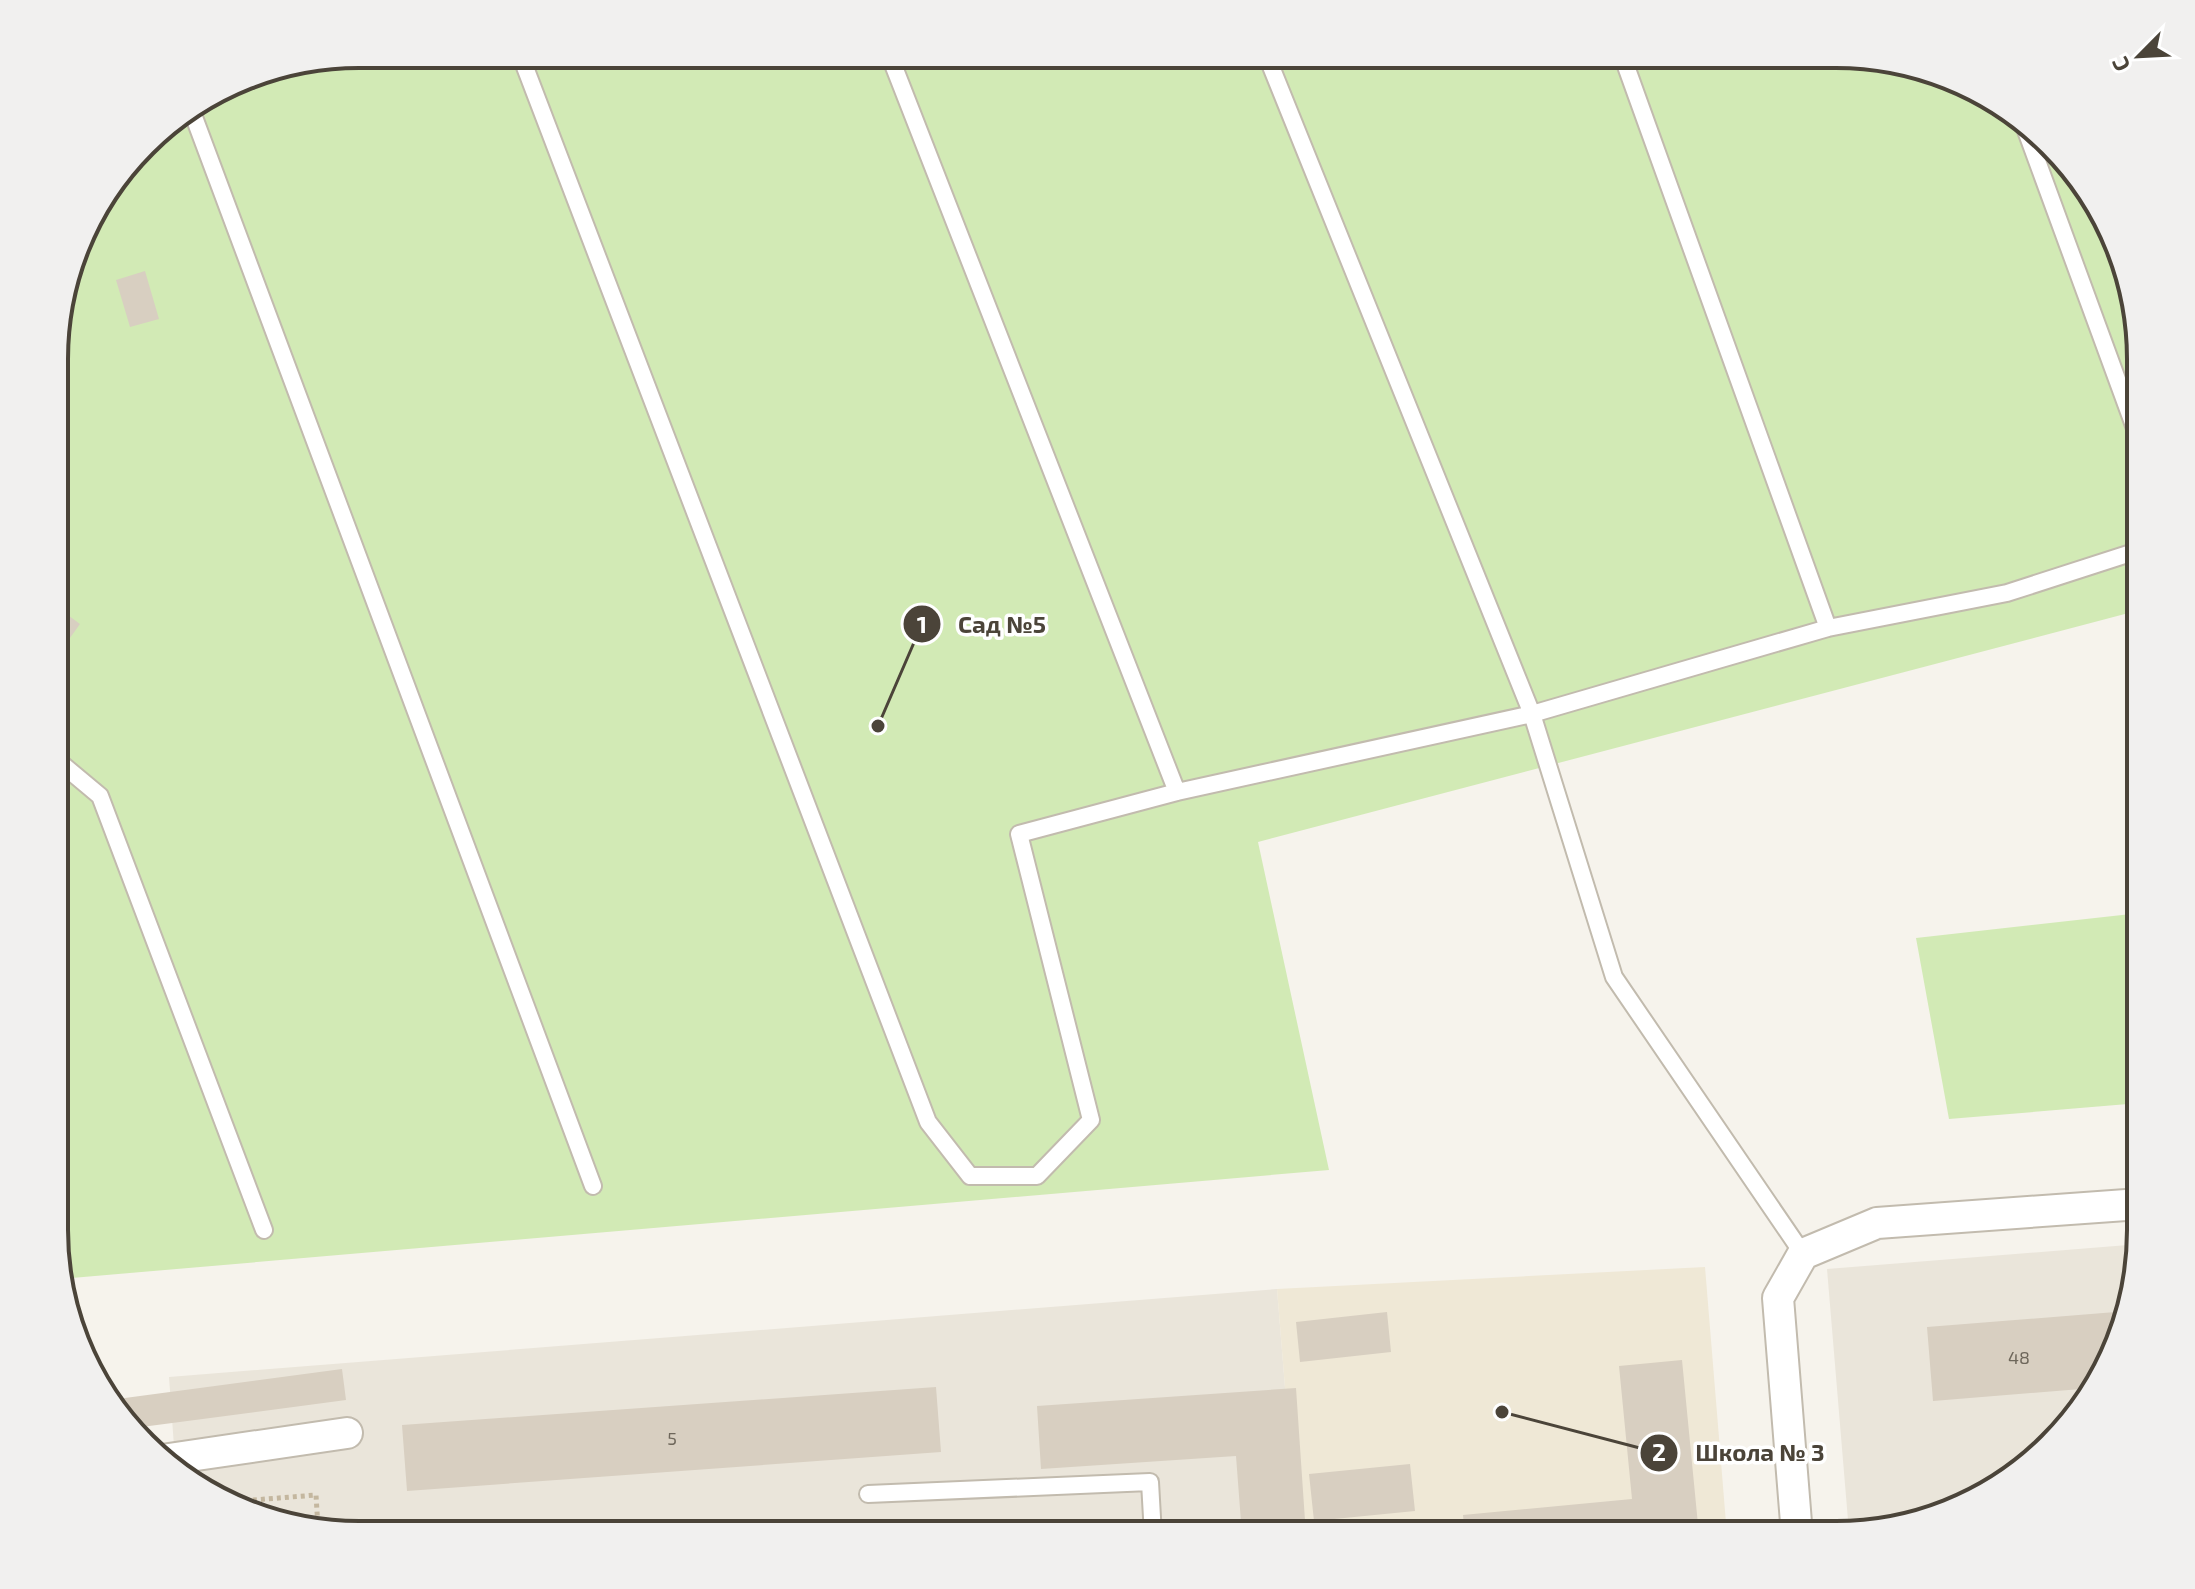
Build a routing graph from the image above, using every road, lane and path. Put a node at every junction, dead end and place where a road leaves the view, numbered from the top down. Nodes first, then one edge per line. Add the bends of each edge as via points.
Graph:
1 (525, 68) edge
2 (894, 68) edge
3 (1272, 68) edge
4 (1627, 68) edge
5 (195, 119) edge
6 (2030, 142) edge
7 (2127, 406) edge
8 (2127, 551) edge
9 (1828, 628) junction
10 (1532, 714) junction
11 (68, 769) edge
12 (1177, 792) junction
13 (593, 1186) dead end
14 (2127, 1205) edge
15 (264, 1230) dead end
16 (1803, 1254) junction
17 (347, 1433) dead end
18 (178, 1458) edge
19 (868, 1494) dead end
20 (250, 1500) edge
21 (317, 1518) edge
22 (1152, 1521) edge
23 (1796, 1521) edge

1 - 12 lane via 928,1122 970,1176 1037,1176 1091,1120 1019,834
2 - 12 lane
3 - 10 lane
4 - 9 lane
5 - 13 lane
6 - 7 lane
8 - 9 lane via 2007,593
9 - 10 lane
10 - 12 lane
10 - 16 lane via 1614,977
11 - 15 lane via 100,796
14 - 16 street via 1877,1223
16 - 23 street via 1778,1298
17 - 18 street
19 - 22 lane via 1150,1482
20 - 21 path via 316,1495

